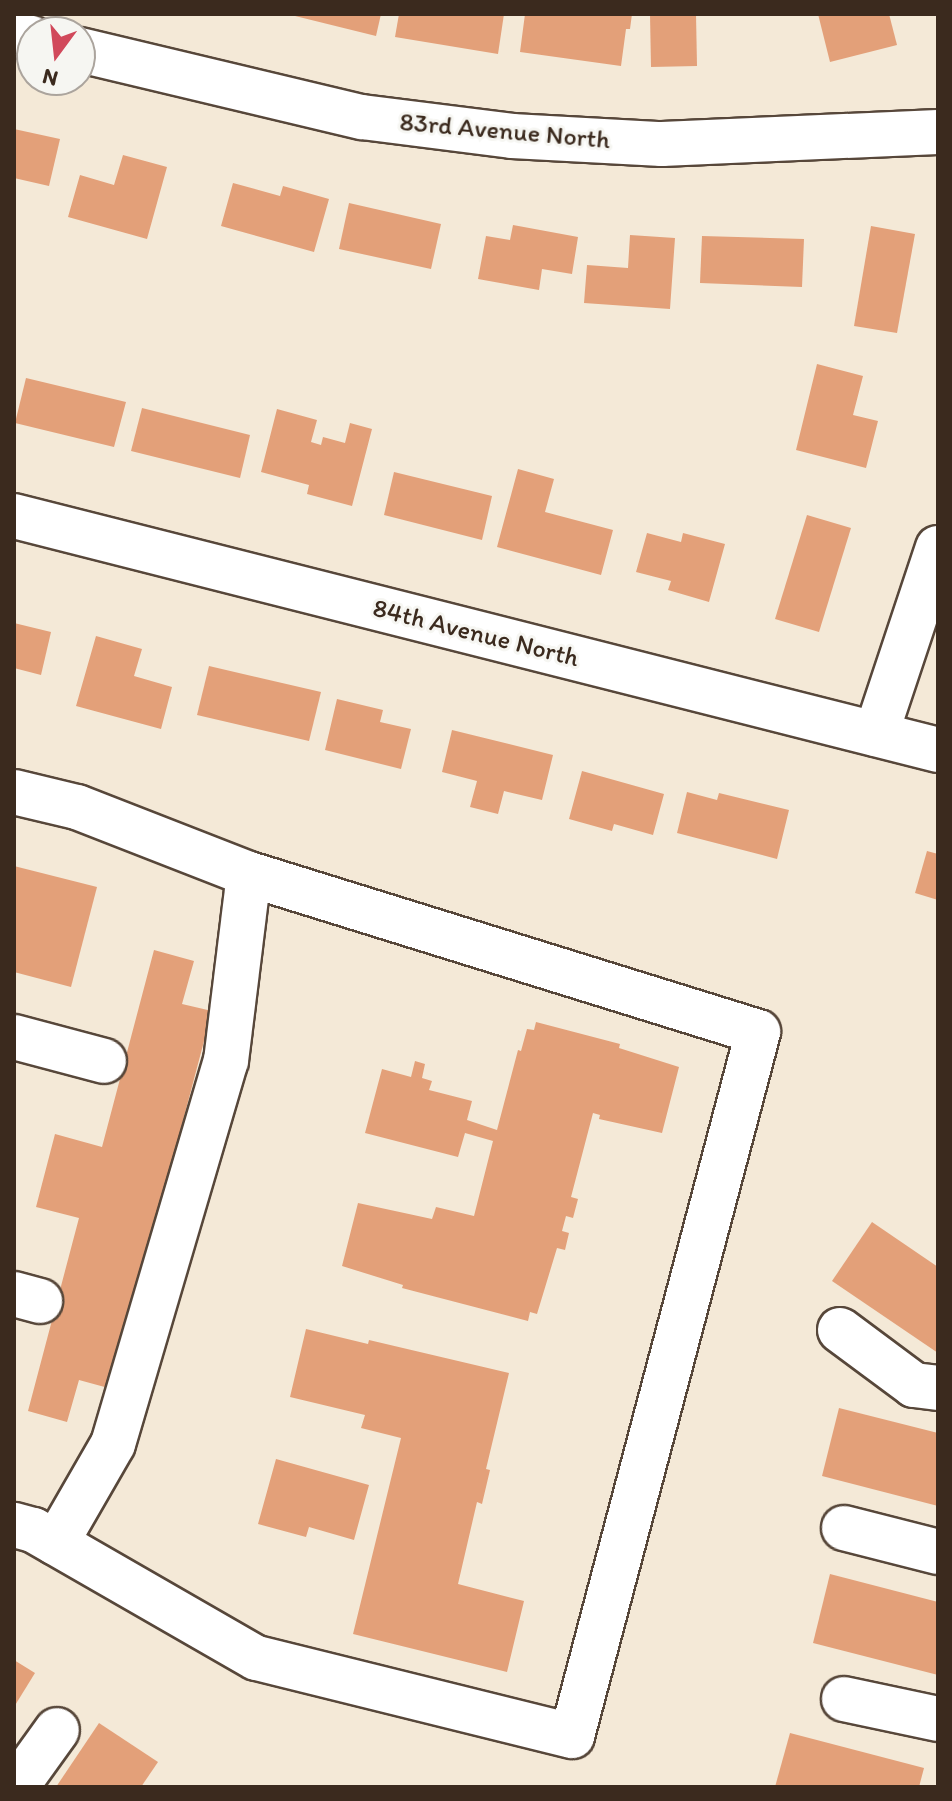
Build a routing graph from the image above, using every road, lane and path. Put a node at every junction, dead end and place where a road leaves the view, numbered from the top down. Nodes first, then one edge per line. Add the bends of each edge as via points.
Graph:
1 (96, 54) edge
2 (938, 132) edge
3 (14, 516) edge
4 (938, 548) edge
5 (876, 734) junction
6 (938, 750) edge
7 (14, 792) edge
8 (249, 874) junction
9 (14, 1037) edge
10 (104, 1061) dead end
11 (840, 1330) dead end
12 (938, 1388) edge
13 (14, 1525) edge
14 (844, 1528) dead end
15 (56, 1543) junction
16 (938, 1552) edge
17 (844, 1699) dead end
18 (938, 1719) edge
19 (57, 1730) dead end
20 (16, 1787) edge

1 - 2 street, 83rd Avenue North via 362,117 512,136 662,144
3 - 5 street, 84th Avenue North
4 - 5 street
5 - 6 street, 84th Avenue North
7 - 8 street via 77,807
8 - 15 street via 226,1061 113,1444
8 - 15 street via 758,1032 572,1736 256,1658
9 - 10 street
11 - 12 street via 914,1385
13 - 15 street
14 - 16 street
17 - 18 street
19 - 20 street

